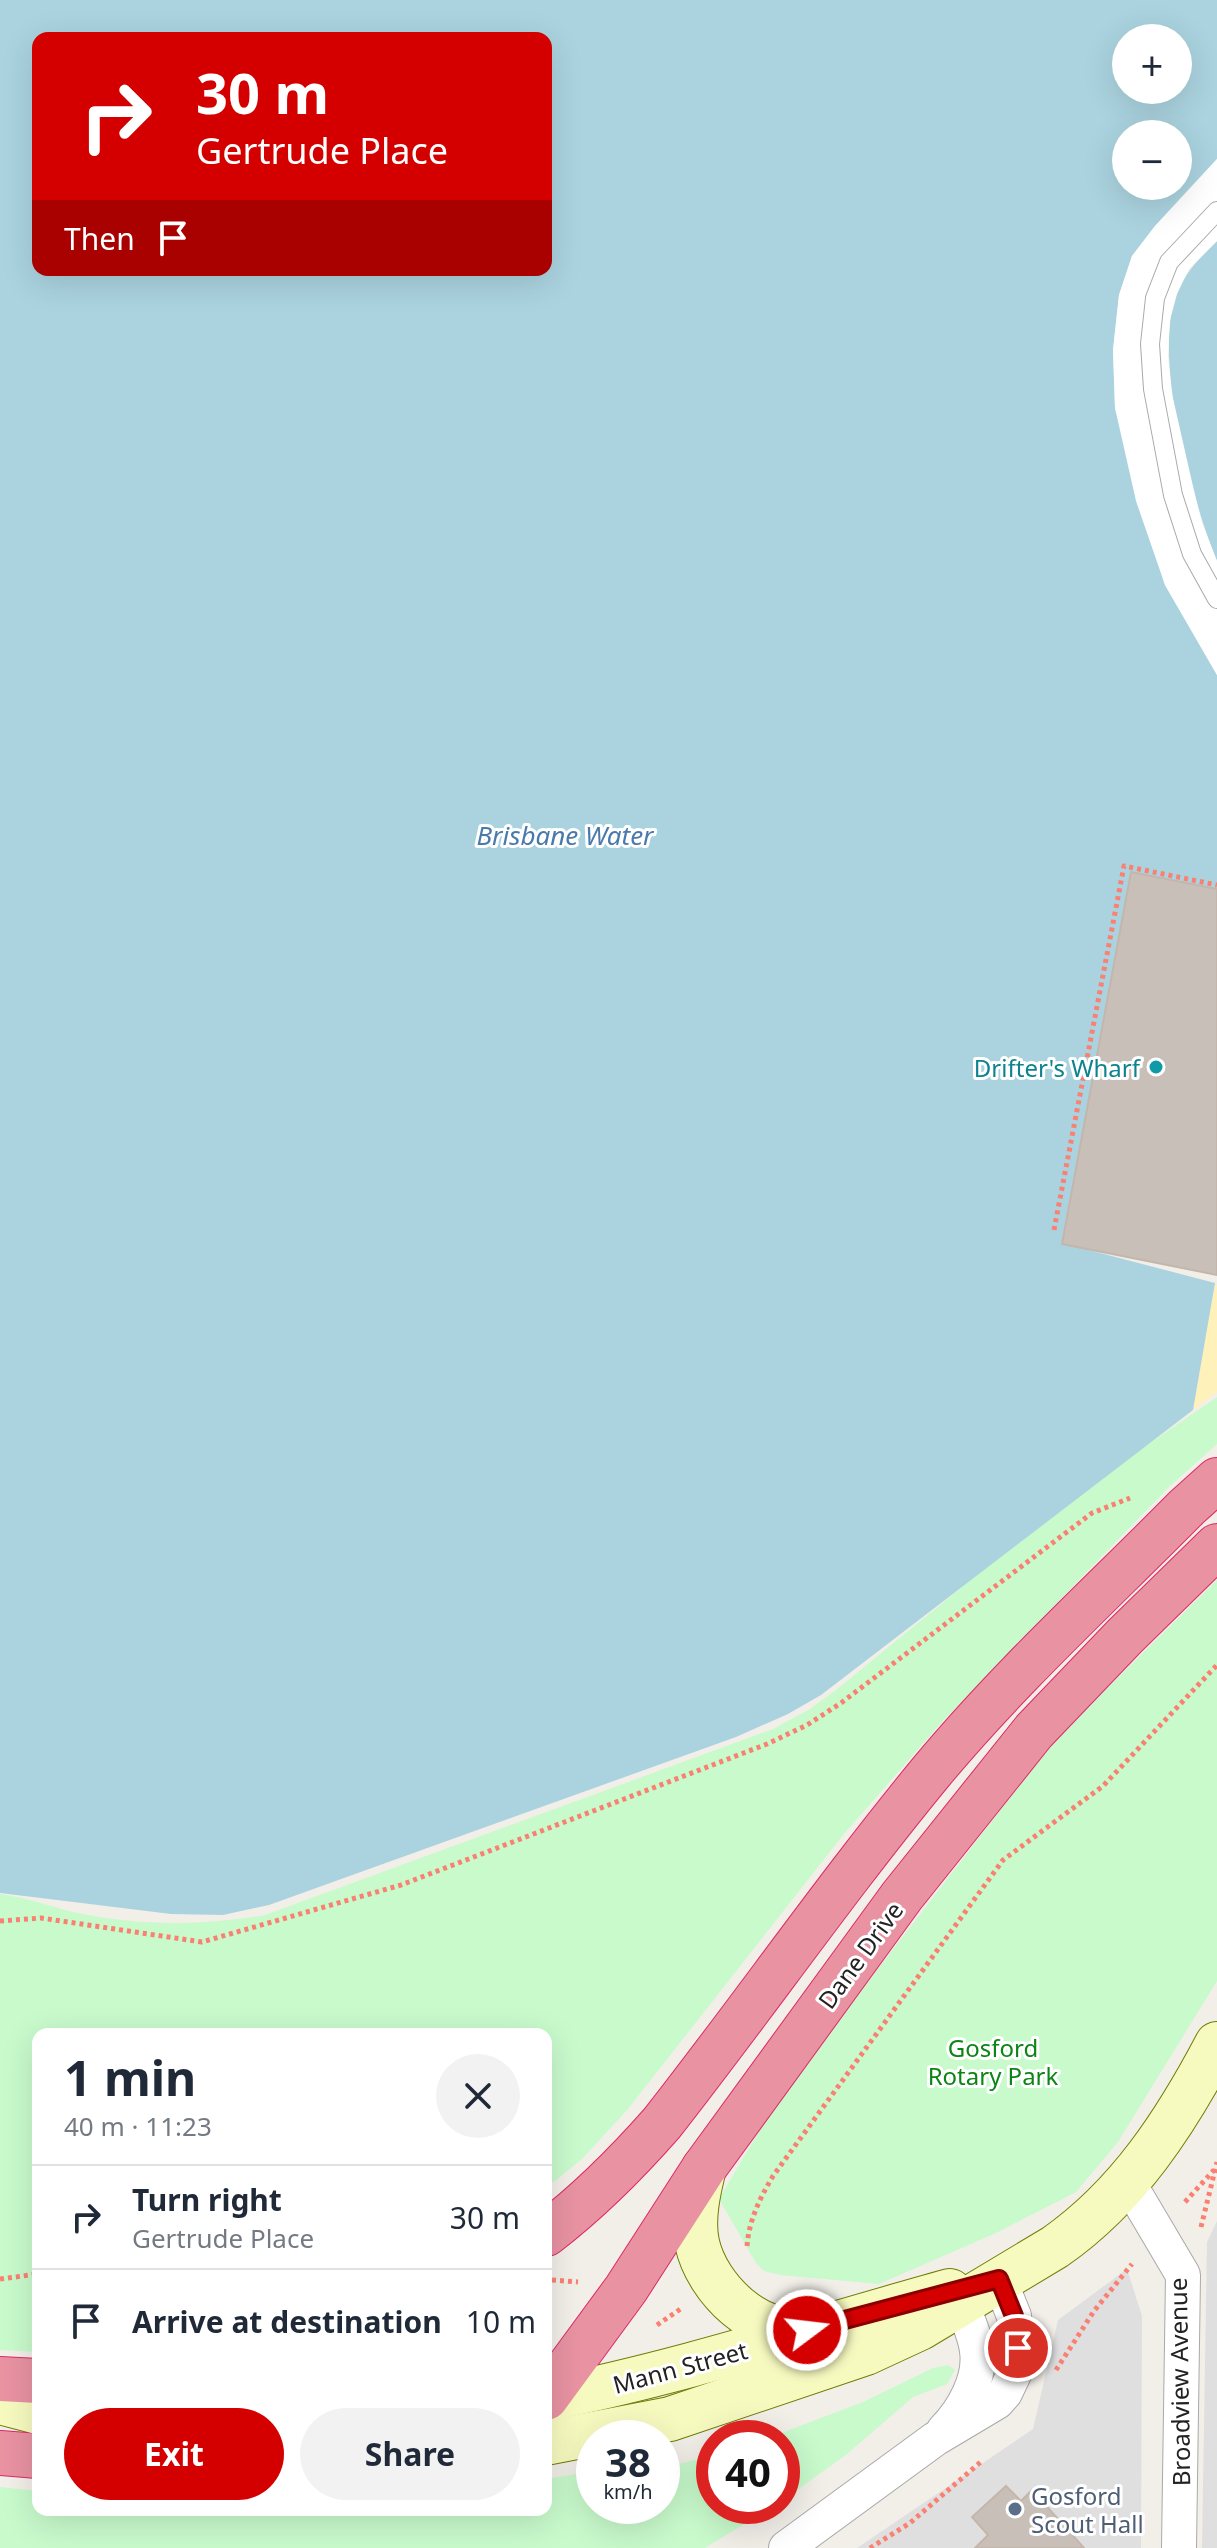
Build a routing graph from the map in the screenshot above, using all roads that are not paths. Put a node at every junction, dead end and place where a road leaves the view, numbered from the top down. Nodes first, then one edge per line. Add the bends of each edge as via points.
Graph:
1 (1217, 211) edge
2 (1217, 599) edge
3 (1217, 1480) edge
4 (1217, 1546) edge
5 (1217, 2044) edge
6 (704, 2168) junction
7 (1128, 2182) junction
8 (552, 2229) edge
9 (976, 2289) junction
10 (807, 2330) junction
11 (0, 2379) edge
12 (32, 2381) edge
13 (552, 2391) edge
14 (552, 2398) edge
15 (0, 2402) edge
16 (32, 2410) edge
17 (552, 2442) edge
18 (0, 2453) edge
19 (32, 2456) edge
20 (786, 2548) edge
21 (1179, 2548) edge

1 - 2 lane via 1169,262 1155,298 1150,344 1173,495 1192,554
3 - 8 highway via 1009,1686 933,1770 662,2123 590,2198
4 - 6 highway, Dane Drive via 1034,1731 902,1896
5 - 7 street, Mann Street via 1182,2108
6 - 10 street via 696,2227 709,2275 755,2318 785,2330
6 - 13 highway, Dane Drive
7 - 9 street, Mann Street via 1074,2234
7 - 21 street, Broadview Avenue via 1183,2275
9 - 10 street, Mann Street
9 - 17 street, Mann Street via 893,2341 804,2376 670,2419
9 - 20 street via 1016,2327 1013,2379 997,2402 935,2439
10 - 14 street, Mann Street via 693,2365
11 - 12 highway
15 - 16 street
18 - 19 highway

